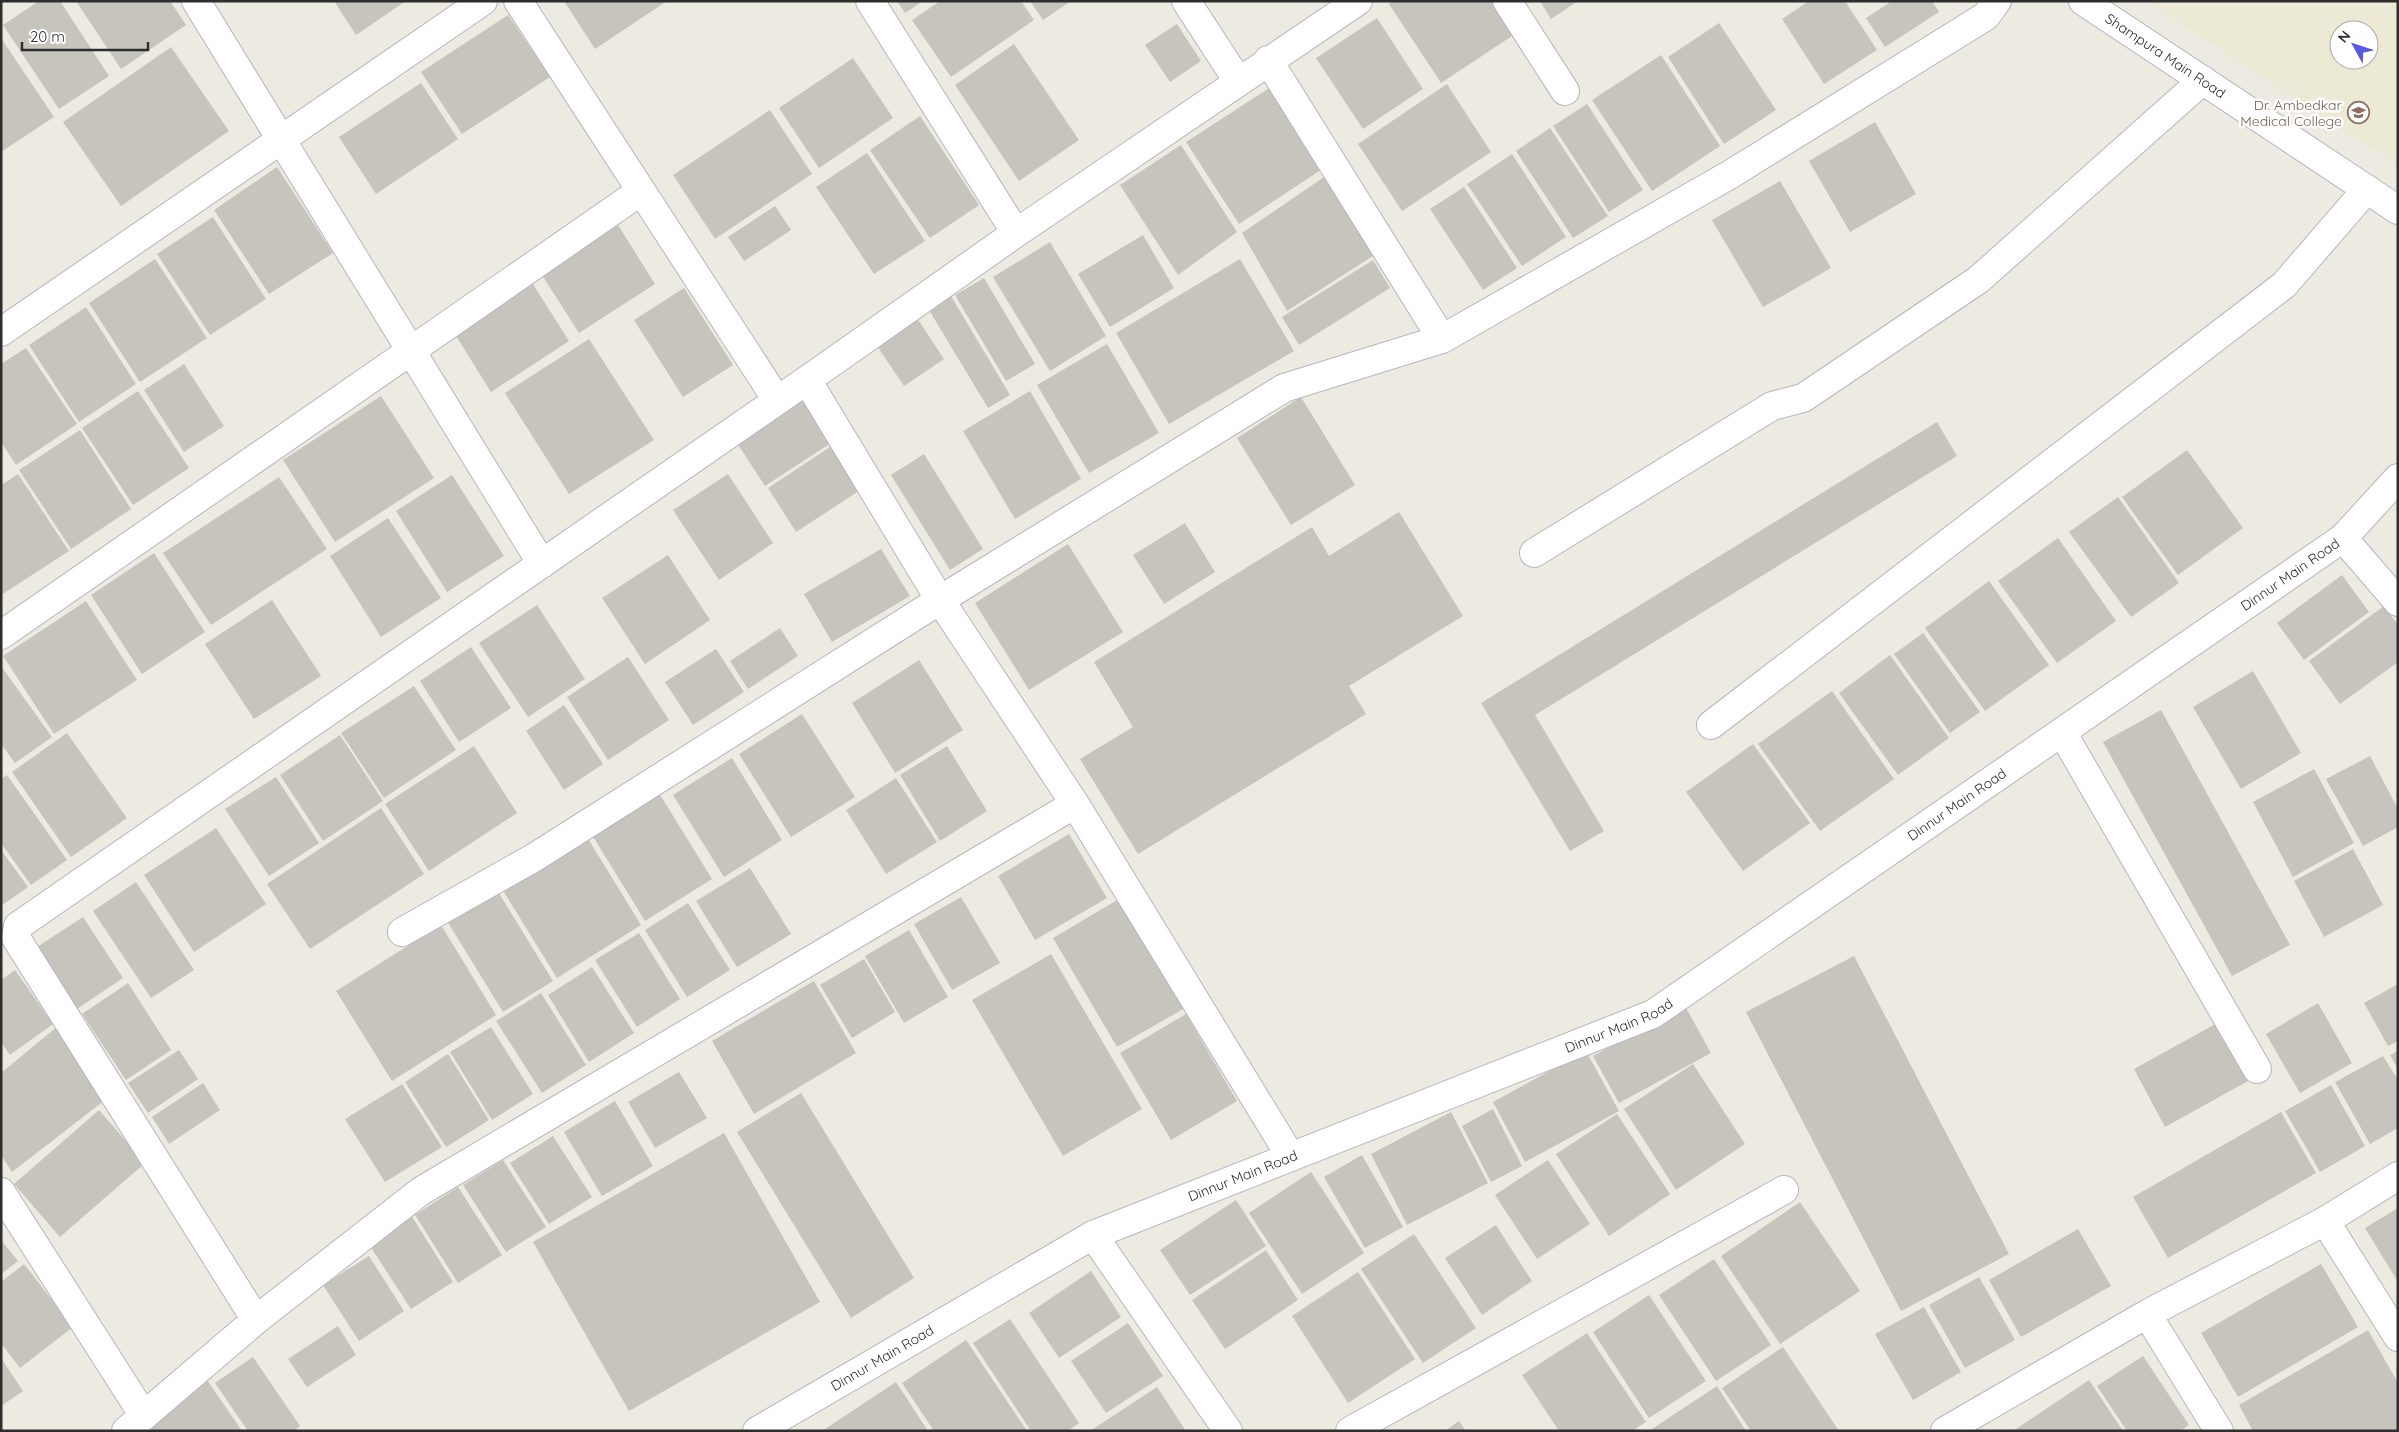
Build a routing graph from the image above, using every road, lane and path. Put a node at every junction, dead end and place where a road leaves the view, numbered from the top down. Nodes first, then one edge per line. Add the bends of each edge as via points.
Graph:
1 (196, 1) edge
2 (483, 1) edge
3 (518, 1) edge
4 (870, 1) edge
5 (1186, 1) edge
6 (1358, 1) edge
7 (1507, 1) edge
8 (1997, 1) edge
9 (2083, 1) edge
10 (1268, 60) junction
11 (2203, 80) junction
12 (1238, 81) junction
13 (1565, 91) dead end
14 (281, 138) junction
15 (2367, 189) junction
16 (641, 191) junction
17 (2398, 210) edge
18 (1016, 232) junction
19 (1, 332) edge
20 (1442, 339) junction
21 (412, 350) junction
22 (807, 380) junction
23 (777, 400) junction
24 (2398, 478) edge
25 (2343, 538) junction
26 (1534, 552) dead end
27 (542, 564) junction
28 (940, 600) junction
29 (2398, 602) edge
30 (1, 635) edge
31 (1711, 725) dead end
32 (2062, 732) junction
33 (1075, 804) junction
34 (402, 932) dead end
35 (2257, 1069) dead end
36 (1291, 1157) junction
37 (2398, 1176) edge
38 (1784, 1190) dead end
39 (1, 1192) edge
40 (2325, 1221) junction
41 (1093, 1235) junction
42 (2147, 1314) junction
43 (256, 1320) junction
44 (2398, 1337) edge
45 (133, 1426) edge
46 (1960, 1427) edge
47 (757, 1431) edge
48 (1228, 1431) edge
49 (1350, 1431) edge
50 (2219, 1431) edge

1 - 14 street
2 - 14 street
3 - 16 street
4 - 18 street
5 - 12 street
6 - 10 street
7 - 13 street
8 - 20 street via 1986,16 1731,174
9 - 11 street, Shampura Main Road
10 - 12 street
10 - 20 street
11 - 15 street, Shampura Main Road
11 - 26 street via 1978,280 1803,398 1772,406
12 - 18 street
14 - 19 street
14 - 21 street
15 - 17 street, Shampura Main Road
15 - 31 street via 2284,285
16 - 21 street
16 - 23 street
18 - 22 street
20 - 28 street via 1284,388
21 - 27 street
21 - 30 street
22 - 23 street
22 - 28 street
23 - 27 street
24 - 25 street, Dinnur Main Road
25 - 29 street
25 - 32 street, Dinnur Main Road
27 - 43 street via 23,921 16,929 16,938
28 - 33 street
28 - 34 street via 535,857
32 - 35 street
32 - 36 street, Dinnur Main Road via 1653,1014
33 - 36 street
33 - 43 street via 422,1192
36 - 41 street, Dinnur Main Road
37 - 40 street
38 - 49 street
39 - 45 street
40 - 42 street
40 - 44 street
41 - 47 street, Dinnur Main Road
41 - 48 street
42 - 46 street
42 - 50 street
43 - 45 street

